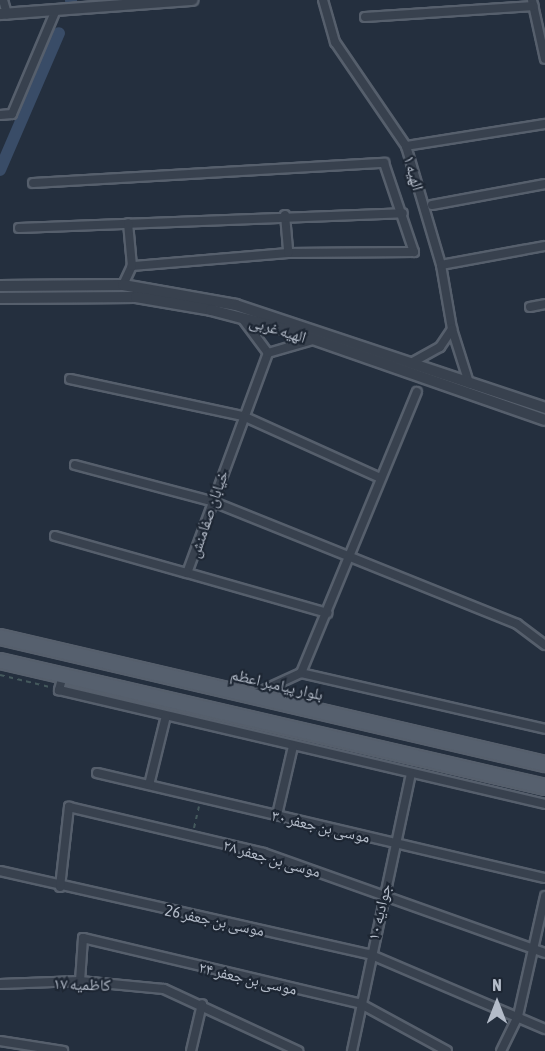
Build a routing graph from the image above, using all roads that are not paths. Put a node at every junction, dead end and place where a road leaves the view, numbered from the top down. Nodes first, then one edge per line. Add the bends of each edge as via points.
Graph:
1 (3, 0) edge
2 (192, 0) edge
3 (324, 0) edge
4 (533, 3) edge
5 (55, 12) junction
6 (3, 14) edge
7 (365, 17) dead end
8 (545, 59) edge
9 (0, 115) edge
10 (545, 124) edge
11 (406, 146) junction
12 (33, 183) dead end
13 (545, 184) edge
14 (432, 205) dead end
15 (403, 213) junction
16 (285, 215) junction
17 (128, 223) junction
18 (19, 228) dead end
19 (545, 246) edge
20 (288, 253) junction
21 (132, 266) junction
22 (441, 266) junction
23 (123, 285) junction
24 (0, 286) edge
25 (0, 298) edge
26 (545, 304) edge
27 (530, 307) dead end
28 (242, 318) junction
29 (453, 329) junction
30 (313, 340) junction
31 (268, 353) junction
32 (411, 363) junction
33 (70, 379) dead end
34 (469, 383) junction
35 (417, 392) dead end
36 (545, 408) edge
37 (243, 416) junction
38 (545, 420) edge
39 (75, 465) dead end
40 (380, 478) junction
41 (211, 501) junction
42 (55, 536) dead end
43 (350, 555) junction
44 (187, 573) junction
45 (327, 613) junction
46 (0, 638) edge
47 (545, 645) edge
48 (0, 661) edge
49 (301, 673) junction
50 (63, 675) junction
51 (253, 695) junction
52 (166, 716) junction
53 (545, 729) edge
54 (293, 746) junction
55 (545, 764) edge
56 (97, 773) dead end
57 (411, 774) junction
58 (149, 785) junction
59 (545, 787) edge
60 (545, 804) edge
61 (277, 815) junction
62 (394, 843) junction
63 (0, 871) edge
64 (545, 878) edge
65 (60, 887) junction
66 (383, 892) junction
67 (545, 896) edge
68 (533, 948) junction
69 (545, 953) edge
70 (369, 954) junction
71 (80, 981) junction
72 (0, 984) edge
73 (359, 1003) junction
74 (202, 1004) junction
75 (518, 1016) junction
76 (545, 1029) edge
77 (0, 1041) edge
78 (194, 1050) edge
79 (63, 1051) edge
80 (298, 1051) edge
81 (351, 1051) edge
82 (447, 1051) edge
83 (501, 1051) edge

1 - 6 street
2 - 5 street
3 - 11 street, الهیه ۱ via 334,42
4 - 7 street
4 - 8 street
5 - 6 street
5 - 9 street via 12,114
10 - 11 street
11 - 22 street, الهیه ۱
12 - 15 street via 384,164
13 - 14 street
15 - 16 street
15 - 20 street via 414,252
16 - 17 street
16 - 20 street
17 - 18 street
17 - 21 street
19 - 22 street
20 - 21 street
21 - 23 street
22 - 29 street, الهیه ۱
23 - 24 street, الهیه غربی
23 - 32 street, الهیه غربی via 236,306
25 - 28 street, الهیه غربی via 136,297
26 - 27 street
28 - 30 street, الهیه غربی
28 - 31 street
29 - 32 street via 440,347
29 - 34 street, الهیه ۱
30 - 31 street
30 - 38 street, الهیه غربی
31 - 37 street, خیابان صفامنش
32 - 34 street, الهیه غربی
33 - 37 street
34 - 36 street, الهیه غربی
35 - 40 street
37 - 40 street
37 - 41 street, خیابان صفامنش
39 - 41 street
40 - 43 street
41 - 43 street
41 - 44 street, خیابان صفامنش
42 - 44 street
43 - 45 street
43 - 47 street via 517,624
44 - 45 street, خیابان صفامنش
45 - 49 street
46 - 51 main road, بلوار پیامبر اعظم
48 - 50 main road
49 - 51 street
49 - 53 street
50 - 52 street via 59,690
50 - 59 main road
51 - 55 main road, بلوار پیامبر اعظم
52 - 54 street
52 - 58 street
54 - 57 street
54 - 61 street
56 - 58 street, موسی بن جعفر ۳۰
57 - 60 street
57 - 62 street, جوادیه ۱۰
58 - 61 street, موسی بن جعفر ۳۰
61 - 62 street, موسی بن جعفر ۳۰
62 - 64 street, موسی بن جعفر ۳۰
62 - 66 street, جوادیه ۱۰
63 - 65 street, موسی بن جعفر 26
65 - 66 street, موسی بن جعفر ۲۸ via 69,807 192,836
65 - 70 street, موسی بن جعفر 26
66 - 68 street, موسی بن جعفر ۲۸
66 - 70 street, جوادیه ۱۰
67 - 68 street
68 - 69 street, موسی بن جعفر ۲۸
68 - 75 street
70 - 73 street, جوادیه ۱۰
70 - 75 street, موسی بن جعفر 26
71 - 72 street, کاظمیه ۱۷
71 - 73 street, موسی بن جعفر ۲۴ via 83,938
71 - 74 street, کاظمیه ۱۷ via 164,988
73 - 81 street, جوادیه ۱۰
73 - 82 street, موسی بن جعفر ۲۴
74 - 78 street
74 - 80 street, کاظمیه ۱۷
75 - 76 street, موسی بن جعفر 26
75 - 83 street
77 - 79 street

